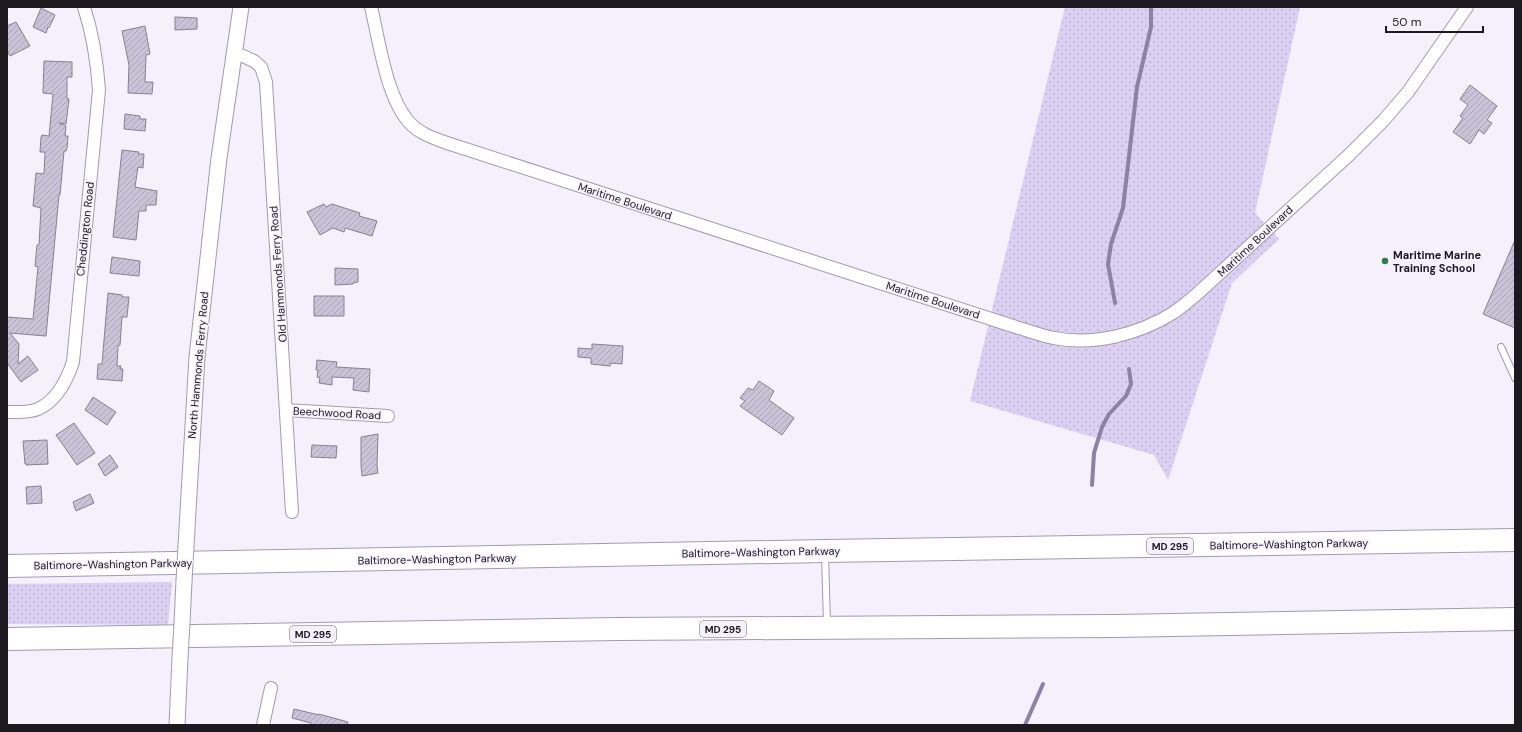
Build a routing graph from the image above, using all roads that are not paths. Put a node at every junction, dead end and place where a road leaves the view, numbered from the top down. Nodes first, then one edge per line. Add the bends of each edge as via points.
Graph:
1 (84, 7) edge
2 (241, 7) edge
3 (371, 7) edge
4 (1467, 7) edge
5 (234, 52) junction
6 (1501, 347) dead end
7 (1515, 378) edge
8 (286, 410) junction
9 (7, 412) edge
10 (388, 416) dead end
11 (292, 512) dead end
12 (1515, 540) edge
13 (825, 551) junction
14 (7, 566) edge
15 (1515, 619) edge
16 (827, 629) junction
17 (7, 639) edge
18 (271, 688) dead end
19 (177, 725) edge
20 (263, 725) edge

1 - 9 street, Cheddington Road via 97,57 99,90 73,362 69,374 51,401 37,410
2 - 5 street, North Hammonds Ferry Road
3 - 4 street, Maritime Boulevard via 397,105 408,121 424,134 448,144 1018,328 1054,338 1085,340 1118,336 1149,326 1198,294 1383,122 1408,92
5 - 8 street, Old Hammonds Ferry Road via 261,67 266,82
5 - 19 street, North Hammonds Ferry Road, bridge via 218,165 197,357
6 - 7 lane
8 - 10 street, Beechwood Road
8 - 11 street, Old Hammonds Ferry Road
12 - 13 highway, Baltimore-Washington Parkway / MD 295
13 - 14 highway, Baltimore-Washington Parkway / MD 295
13 - 16 lane
15 - 16 highway, MD 295
16 - 17 highway, MD 295
18 - 20 street

